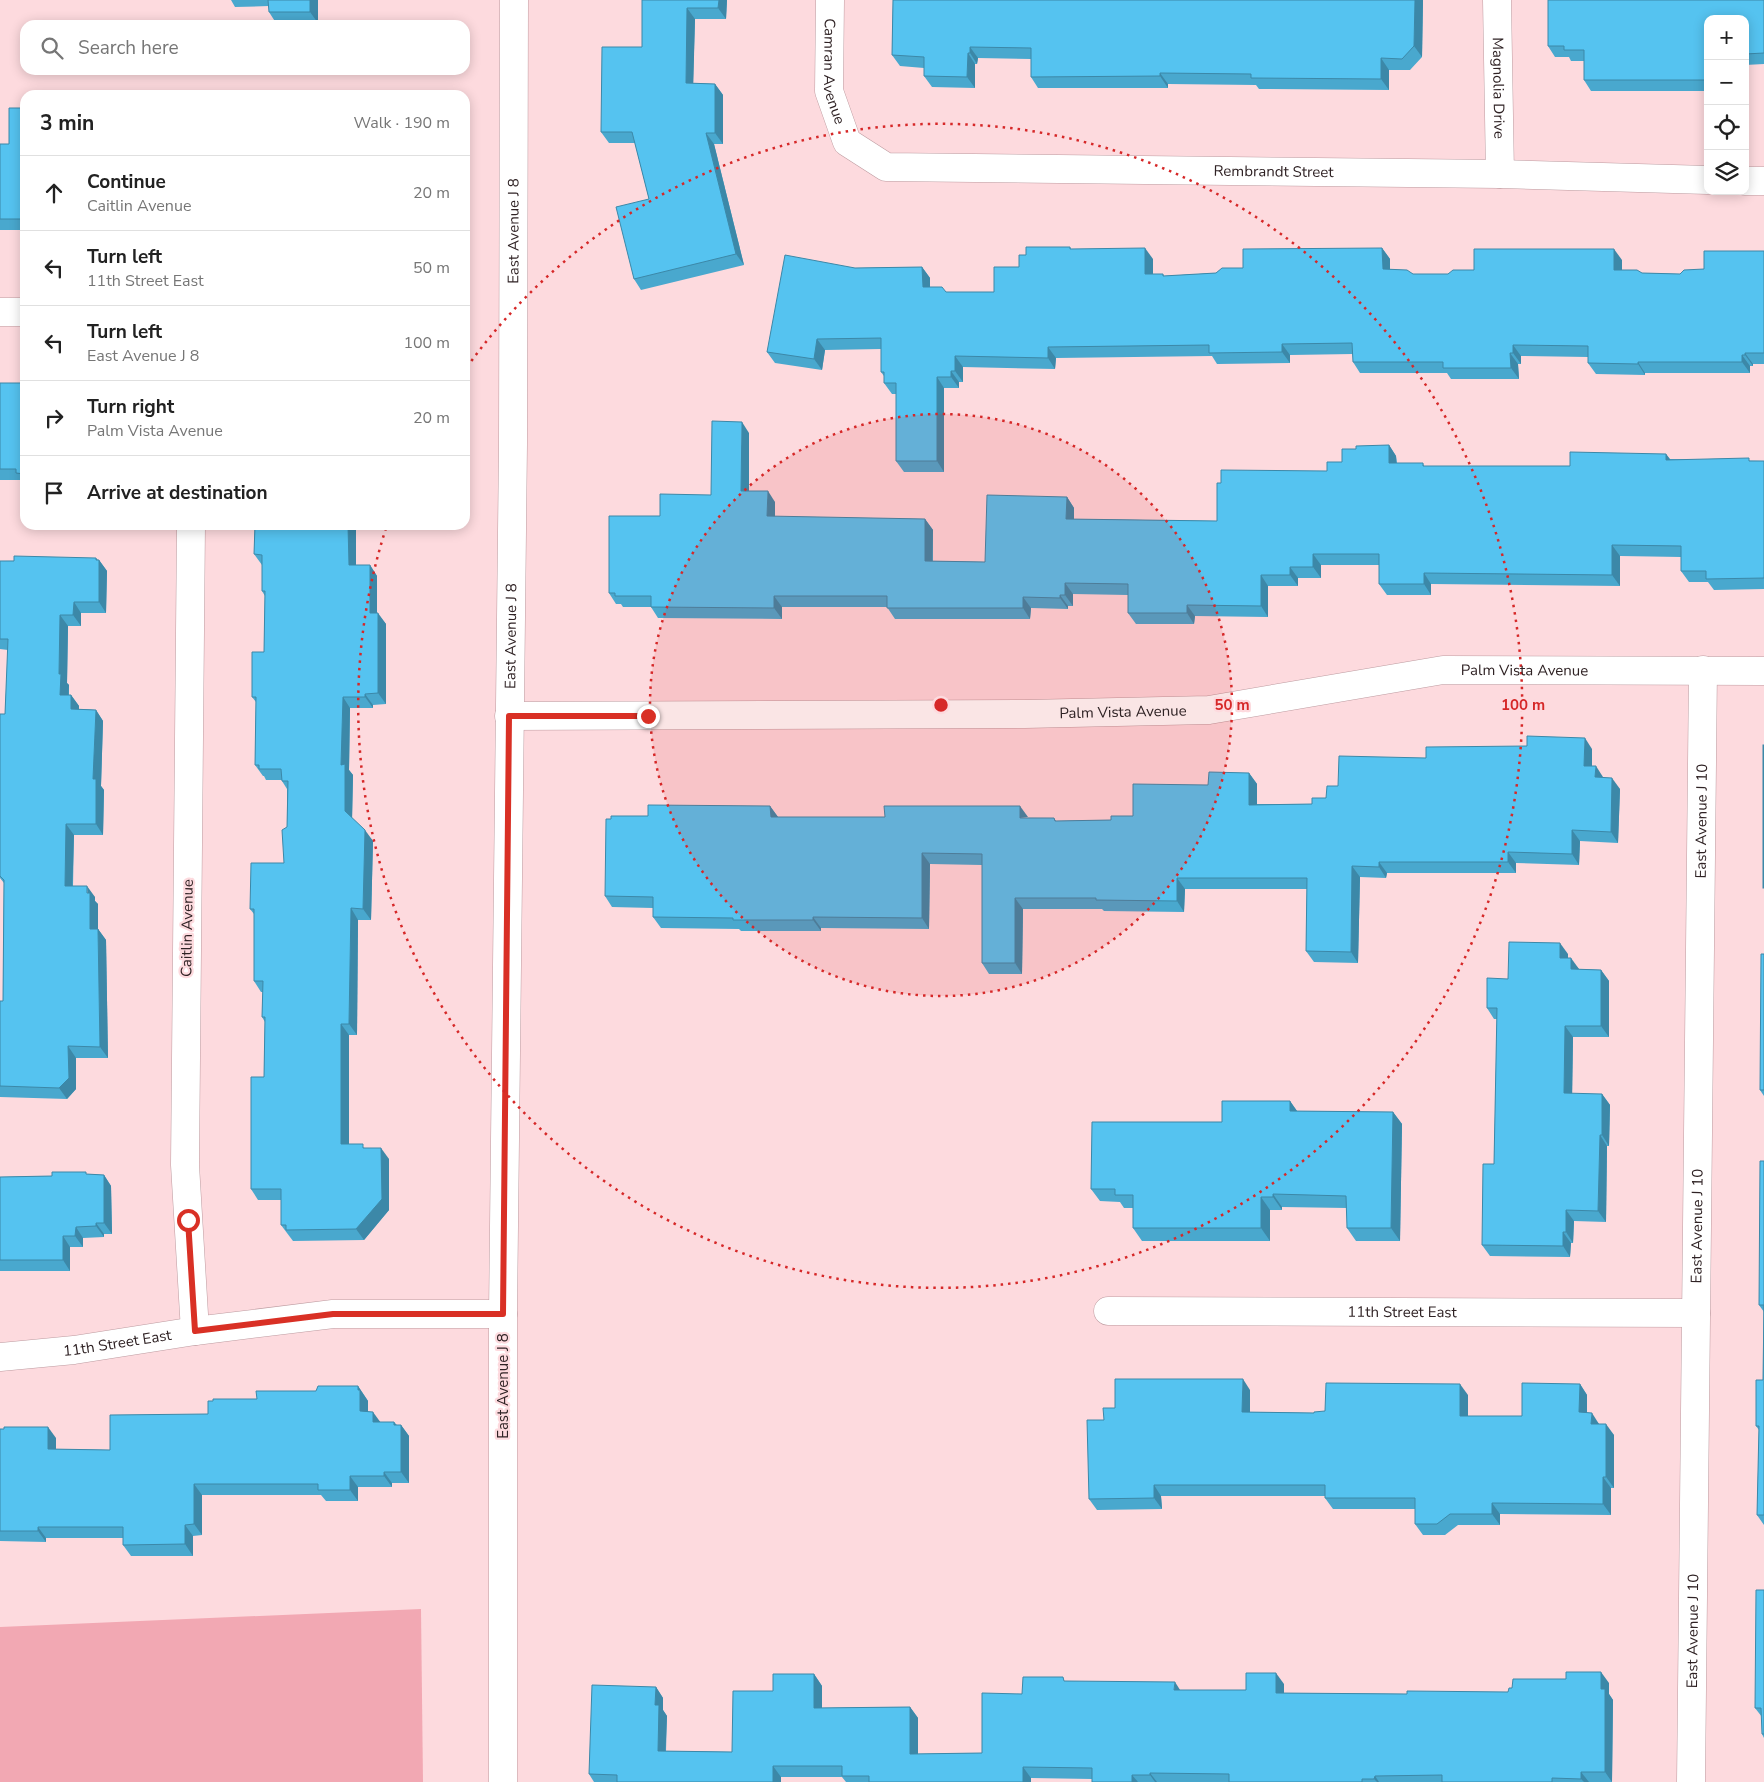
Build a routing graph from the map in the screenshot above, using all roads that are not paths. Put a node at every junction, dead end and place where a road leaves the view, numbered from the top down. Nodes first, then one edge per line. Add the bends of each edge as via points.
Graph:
1 (514, 0) edge
2 (830, 0) edge
3 (1497, 0) edge
4 (848, 142) joint
5 (1500, 174) junction
6 (1704, 180) edge
7 (1749, 181) edge
8 (1764, 181) edge
9 (0, 312) edge
10 (20, 312) edge
11 (191, 530) edge
12 (1704, 670) junction
13 (1764, 671) edge
14 (509, 716) junction
15 (1108, 1311) dead end
16 (1696, 1313) junction
17 (503, 1314) junction
18 (195, 1331) junction
19 (0, 1357) edge
20 (503, 1782) edge
21 (1691, 1782) edge

1 - 14 street, East Avenue J 8
2 - 4 street, Camran Avenue via 829,91
3 - 5 street, Magnolia Drive
4 - 5 street, Rembrandt Street via 886,168
5 - 6 street, Rembrandt Street
7 - 8 street
9 - 10 street
11 - 18 street, Caitlin Avenue via 185,1165
12 - 13 street, Palm Vista Avenue
12 - 14 street, Palm Vista Avenue via 1443,670 1209,710
12 - 16 street, East Avenue J 10
14 - 17 street, East Avenue J 8
15 - 16 street, 11th Street East
16 - 21 street, East Avenue J 10
17 - 18 street, 11th Street East via 333,1314
17 - 20 street, East Avenue J 8
18 - 19 street, 11th Street East via 74,1350

